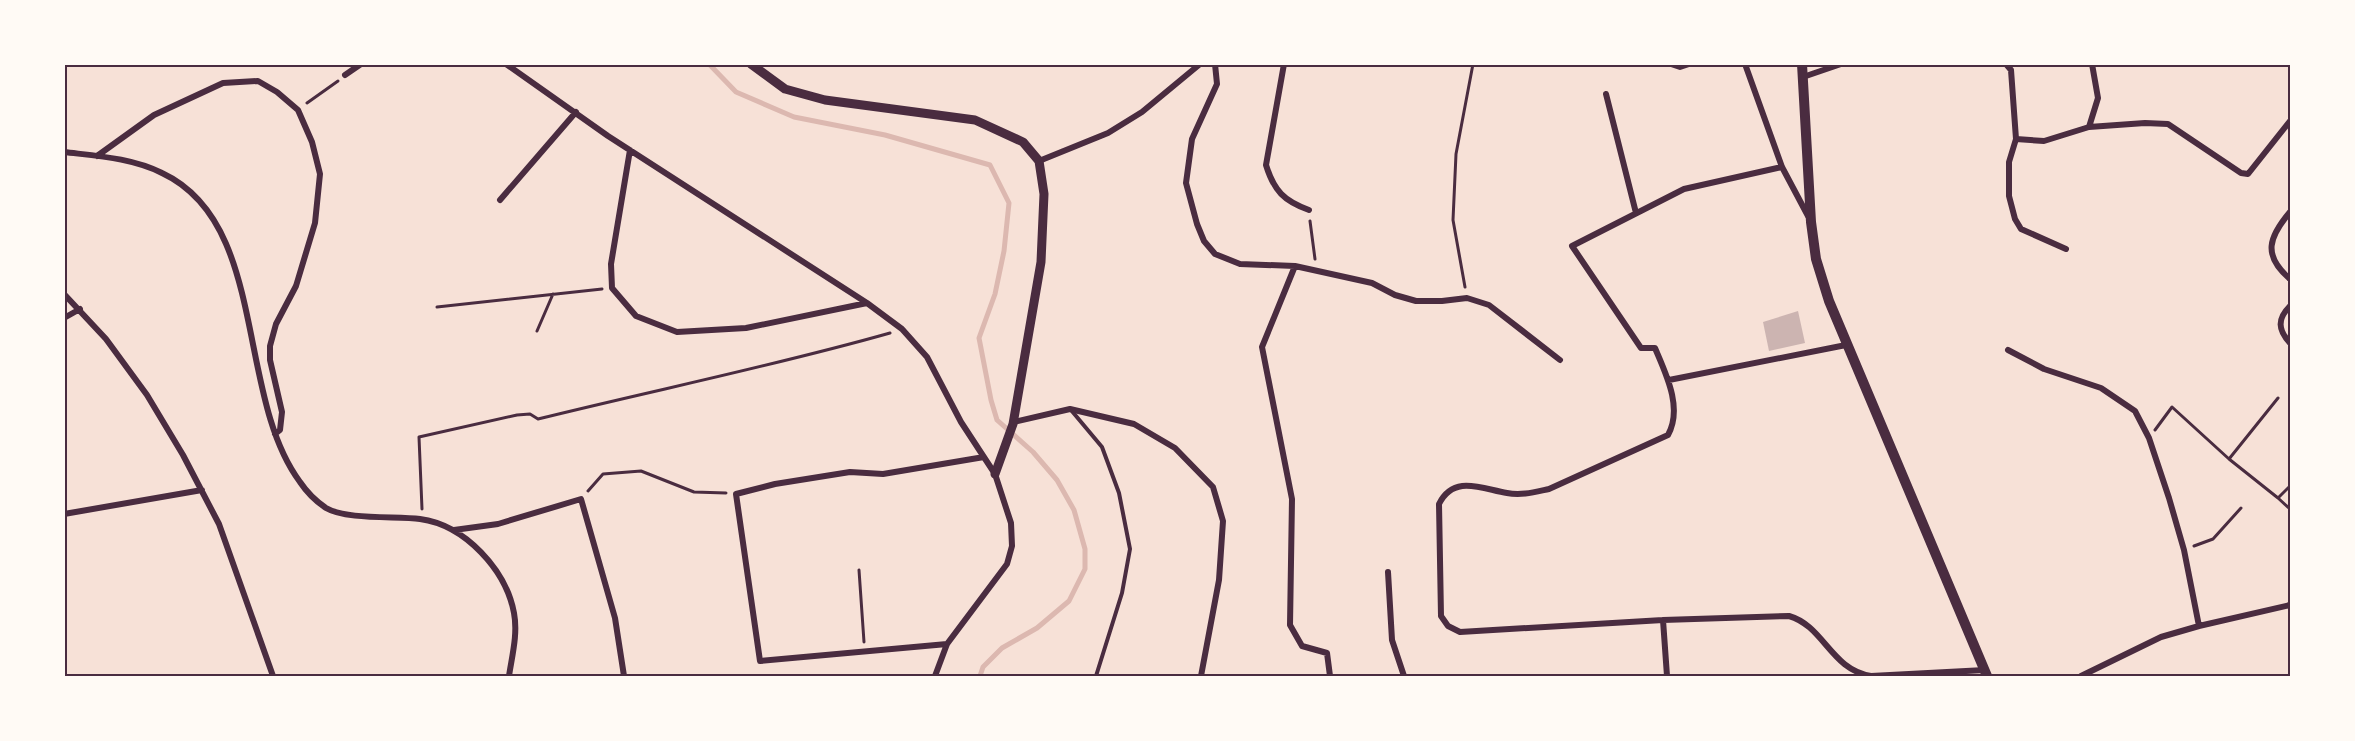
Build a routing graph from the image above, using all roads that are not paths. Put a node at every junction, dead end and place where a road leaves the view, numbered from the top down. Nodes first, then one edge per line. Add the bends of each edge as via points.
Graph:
1 (361, 64) edge
2 (506, 64) edge
3 (751, 64) edge
4 (1200, 64) edge
5 (1215, 64) edge
6 (1284, 64) edge
7 (1671, 64) edge
8 (1689, 64) edge
9 (1745, 64) edge
10 (1802, 64) edge
11 (1841, 64) edge
12 (2006, 64) edge
13 (2092, 64) edge
14 (345, 75) road end
15 (1803, 77) junction
16 (1606, 94) dead end
17 (576, 112) junction
18 (2290, 121) edge
19 (2089, 127) junction
20 (2016, 139) junction
21 (630, 150) junction
22 (64, 152) edge
23 (97, 156) junction
24 (1039, 161) junction
25 (1782, 167) junction
26 (500, 200) dead end
27 (1309, 210) road end
28 (2290, 212) edge
29 (1636, 213) junction
30 (1812, 222) junction
31 (2066, 249) dead end
32 (1295, 266) junction
33 (2290, 279) edge
34 (64, 294) edge
35 (867, 303) junction
36 (2290, 306) edge
37 (80, 309) junction
38 (64, 318) edge
39 (2290, 344) edge
40 (1846, 345) junction
41 (2008, 350) dead end
42 (1560, 360) dead end
43 (1669, 380) junction
44 (1070, 410) junction
45 (1014, 423) junction
46 (274, 434) junction
47 (984, 457) junction
48 (995, 474) junction
49 (202, 490) junction
50 (64, 514) edge
51 (454, 530) junction
52 (1388, 572) dead end
53 (2290, 605) edge
54 (1664, 620) junction
55 (2199, 626) junction
56 (947, 644) junction
57 (1986, 674) edge
58 (273, 676) edge
59 (509, 676) edge
60 (624, 676) edge
61 (935, 676) edge
62 (1096, 676) edge
63 (1201, 676) edge
64 (1330, 676) edge
65 (1404, 676) edge
66 (1667, 676) edge
67 (2082, 676) edge

1 - 14 street
2 - 17 street
3 - 24 street via 785,89 825,100 975,120 1023,142
4 - 24 street via 1142,112 1108,133
5 - 32 street via 1217,84 1192,139 1186,183 1197,224 1215,254 1240,264
6 - 27 street via 1266,165 1282,196
7 - 8 street
9 - 25 street
10 - 15 main road
11 - 15 street
12 - 20 street via 2011,70
13 - 19 street via 2098,98
15 - 30 main road
16 - 29 street
17 - 21 street
17 - 26 street
18 - 19 street via 2248,174 2241,174 2168,124
19 - 20 street via 2044,141
20 - 31 street via 2009,162 2009,196 2015,219 2021,229
21 - 35 street
21 - 35 street via 611,264 612,288 636,316 677,332 747,328
22 - 23 street
23 - 46 street via 163,173 205,207 222,231 235,266
23 - 46 street via 154,115 223,83 258,81 298,110 320,174 315,223 296,285 276,324 270,346 282,412 280,430
24 - 45 street via 1044,194 1041,262
25 - 29 street via 1684,189
25 - 30 street
28 - 33 street via 2273,237 2271,251 2279,270
29 - 43 street via 1572,246 1641,348 1655,348
30 - 40 main road via 1816,259
32 - 42 street via 1372,283 1416,301 1467,298 1489,305
32 - 64 street via 1262,347 1292,499 1290,625 1302,646 1327,653
34 - 37 street
35 - 47 street via 902,330 927,357
36 - 39 street via 2280,324
37 - 38 street
37 - 49 street via 147,395
40 - 43 street
40 - 57 main road
41 - 55 street via 2044,369 2101,388 2134,411 2149,438 2169,498
43 - 54 street via 1674,419 1668,435 1549,489 1508,494 1476,485 1454,487 1439,504 1441,616 1448,626 1461,632
44 - 45 street
44 - 62 lane via 1102,447 1119,493 1130,549 1122,593
44 - 63 street via 1134,424 1175,448 1213,487 1222,521 1220,580
45 - 48 street
46 - 51 street via 285,460 302,484 327,508 352,515 422,519
47 - 48 street
47 - 56 street via 883,474 850,472 736,494 760,661
48 - 56 street via 1011,523 1012,546 1007,564
49 - 50 street
49 - 58 street via 219,524
51 - 59 street via 481,553 508,591 514,615
51 - 60 street via 498,524 581,499 615,618
52 - 65 street via 1392,640
53 - 55 street
54 - 57 street via 1790,616 1804,623 1845,668 1858,675
54 - 66 street
55 - 67 street via 2161,637
56 - 61 street

